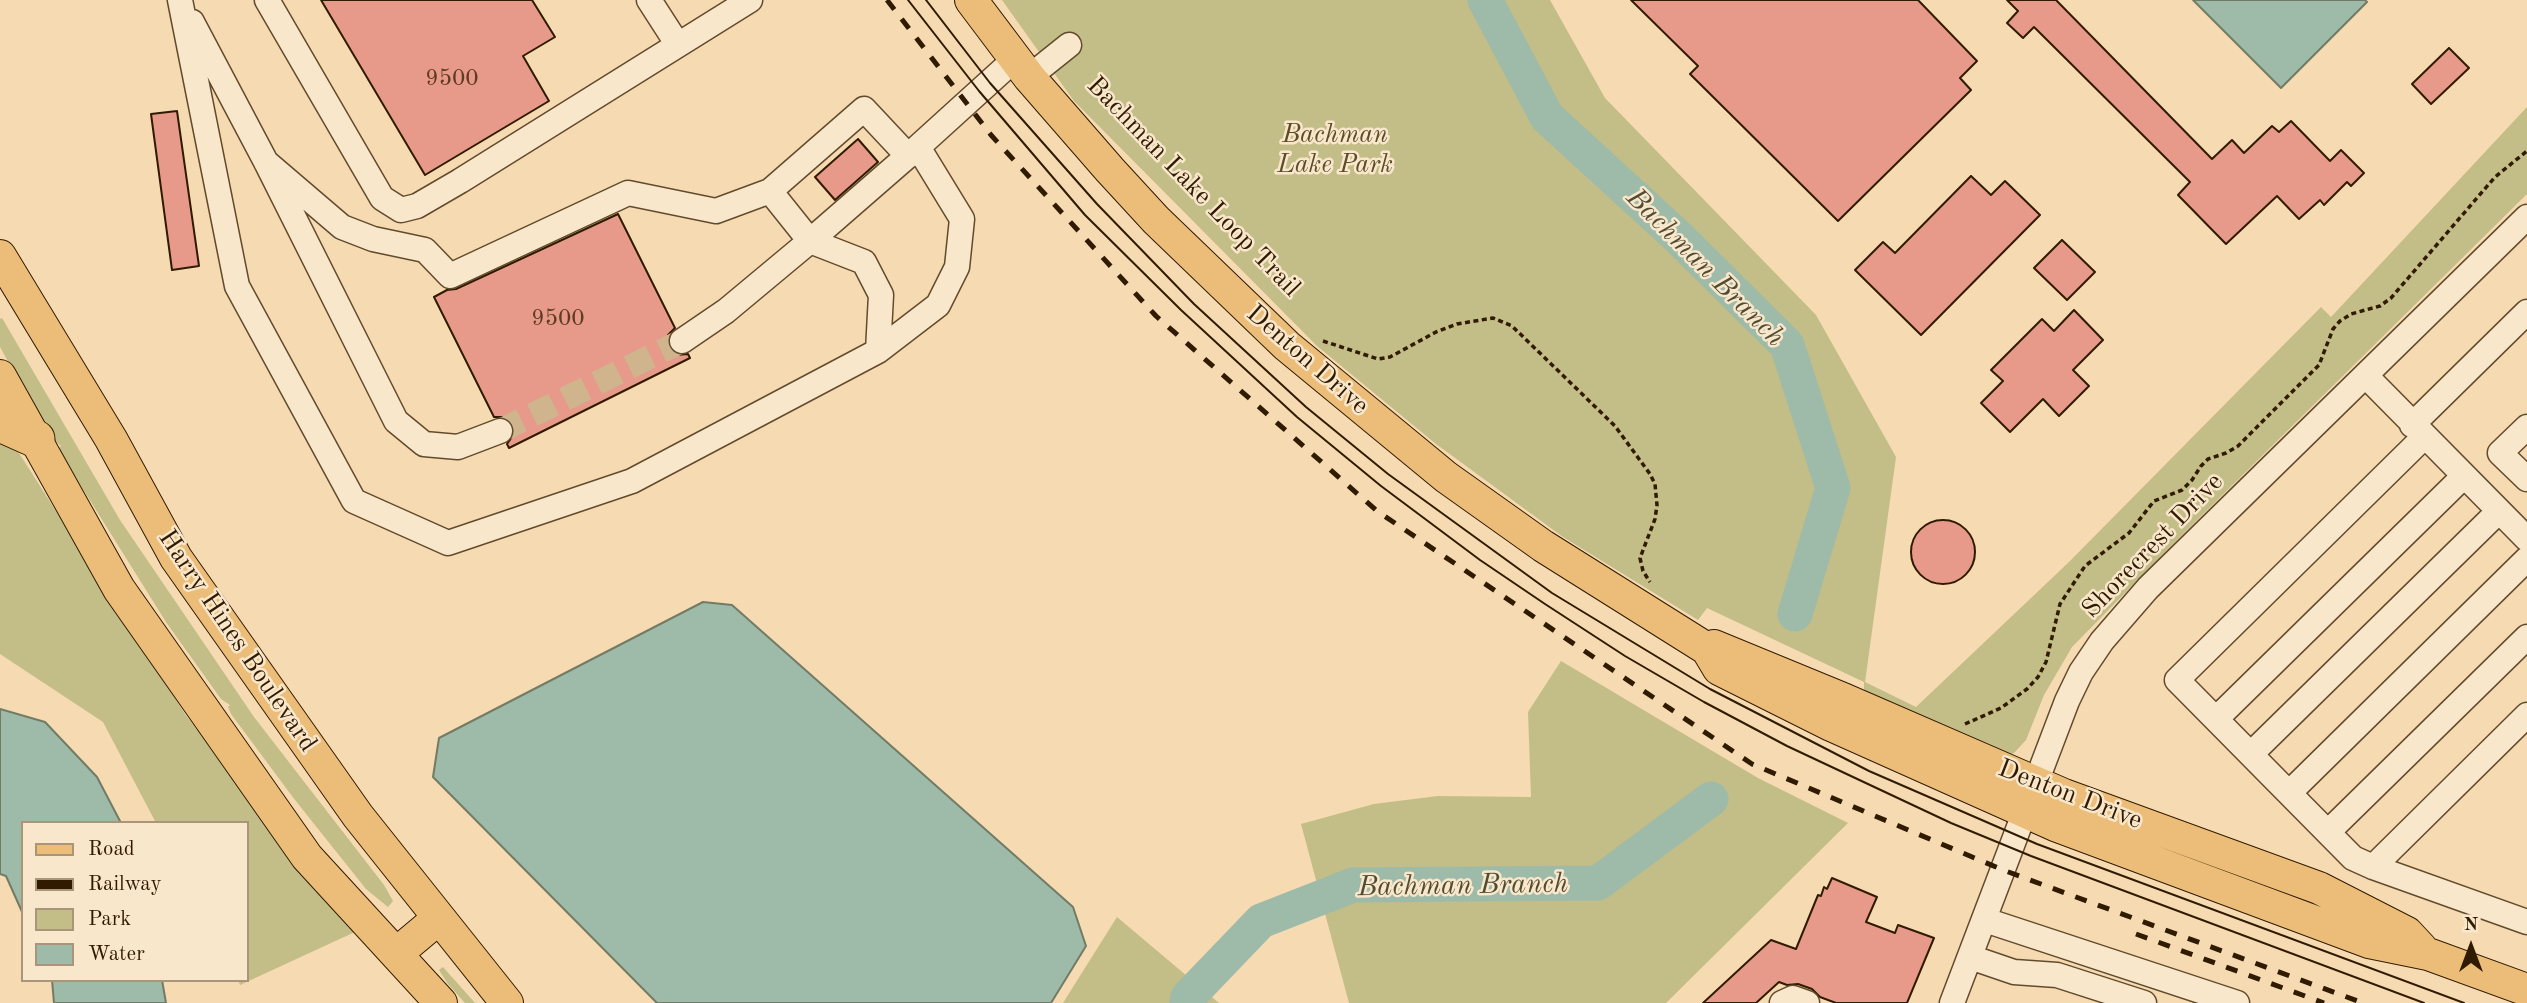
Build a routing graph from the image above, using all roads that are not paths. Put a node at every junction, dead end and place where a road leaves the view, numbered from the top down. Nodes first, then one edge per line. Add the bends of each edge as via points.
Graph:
1 (180, 0) edge
2 (267, 0) edge
3 (649, 0) edge
4 (750, 0) edge
5 (971, 0) edge
6 (678, 45) junction
7 (1069, 45) dead end
8 (1022, 68) junction
9 (913, 152) junction
10 (266, 162) junction
11 (770, 191) junction
12 (2527, 218) edge
13 (810, 241) junction
14 (0, 256) edge
15 (2527, 312) edge
16 (682, 341) tunnel mouth
17 (878, 351) junction
18 (0, 376) edge
19 (2367, 376) junction
20 (0, 423) edge
21 (2527, 427) edge
22 (500, 431) tunnel mouth
23 (2418, 431) junction
24 (36, 439) junction
25 (2464, 476) junction
26 (2527, 479) edge
27 (2499, 511) junction
28 (2527, 539) edge
29 (2523, 571) edge
30 (2527, 637) edge
31 (2527, 715) edge
32 (2216, 719) junction
33 (2251, 754) junction
34 (2289, 793) junction
35 (2030, 797) junction
36 (2328, 832) junction
37 (2372, 867) junction
38 (2523, 916) edge
39 (439, 918) junction
40 (1985, 920) junction
41 (396, 954) junction
42 (1970, 957) junction
43 (2527, 990) edge
44 (441, 1003) edge
45 (507, 1003) edge
46 (1782, 1003) edge
47 (1807, 1003) edge
48 (1952, 1003) edge
49 (2144, 1003) edge
50 (2237, 1003) edge

1 - 10 street
1 - 17 street via 237,286 354,501 448,543 632,481
2 - 6 street via 382,198 401,209 417,206 460,181
3 - 6 street
4 - 6 street
5 - 8 main road, Denton Drive
7 - 8 street
8 - 9 street
8 - 35 main road, Denton Drive via 1156,220 1287,346 1446,477 1543,546 1649,599 1707,649 1720,668 1837,712
9 - 11 street via 864,109
9 - 13 street
9 - 17 street via 962,219 957,267 938,305
10 - 11 street via 342,227 425,250 450,276 628,193 716,211
10 - 22 street via 396,421 424,444 458,447
11 - 13 street
12 - 19 street, Shorecrest Drive
13 - 16 street
13 - 17 street via 864,262 881,295
14 - 39 main road, Harry Hines Boulevard via 111,439 176,558 358,816
15 - 23 street
18 - 24 main road
19 - 23 street
19 - 35 street, Shorecrest Drive via 2121,617 2081,672
20 - 24 highway
21 - 26 street via 2500,453
23 - 25 street
23 - 32 street via 2177,680
24 - 41 main road via 118,589 307,857
25 - 27 street
25 - 32 street
27 - 28 street
27 - 33 street
29 - 34 street
30 - 36 street
31 - 37 street
32 - 33 street
33 - 34 street
34 - 36 street
35 - 40 street, Shorecrest Drive
35 - 43 main road, Denton Drive via 2223,889 2369,942 2428,954
36 - 37 street via 2353,858
37 - 38 street
39 - 41 main road
39 - 45 main road, Harry Hines Boulevard
40 - 42 street, Shorecrest Drive
40 - 50 street
41 - 44 main road
42 - 48 street, Shorecrest Drive
42 - 49 street via 2014,972 2057,975
46 - 47 street via 1793,998

